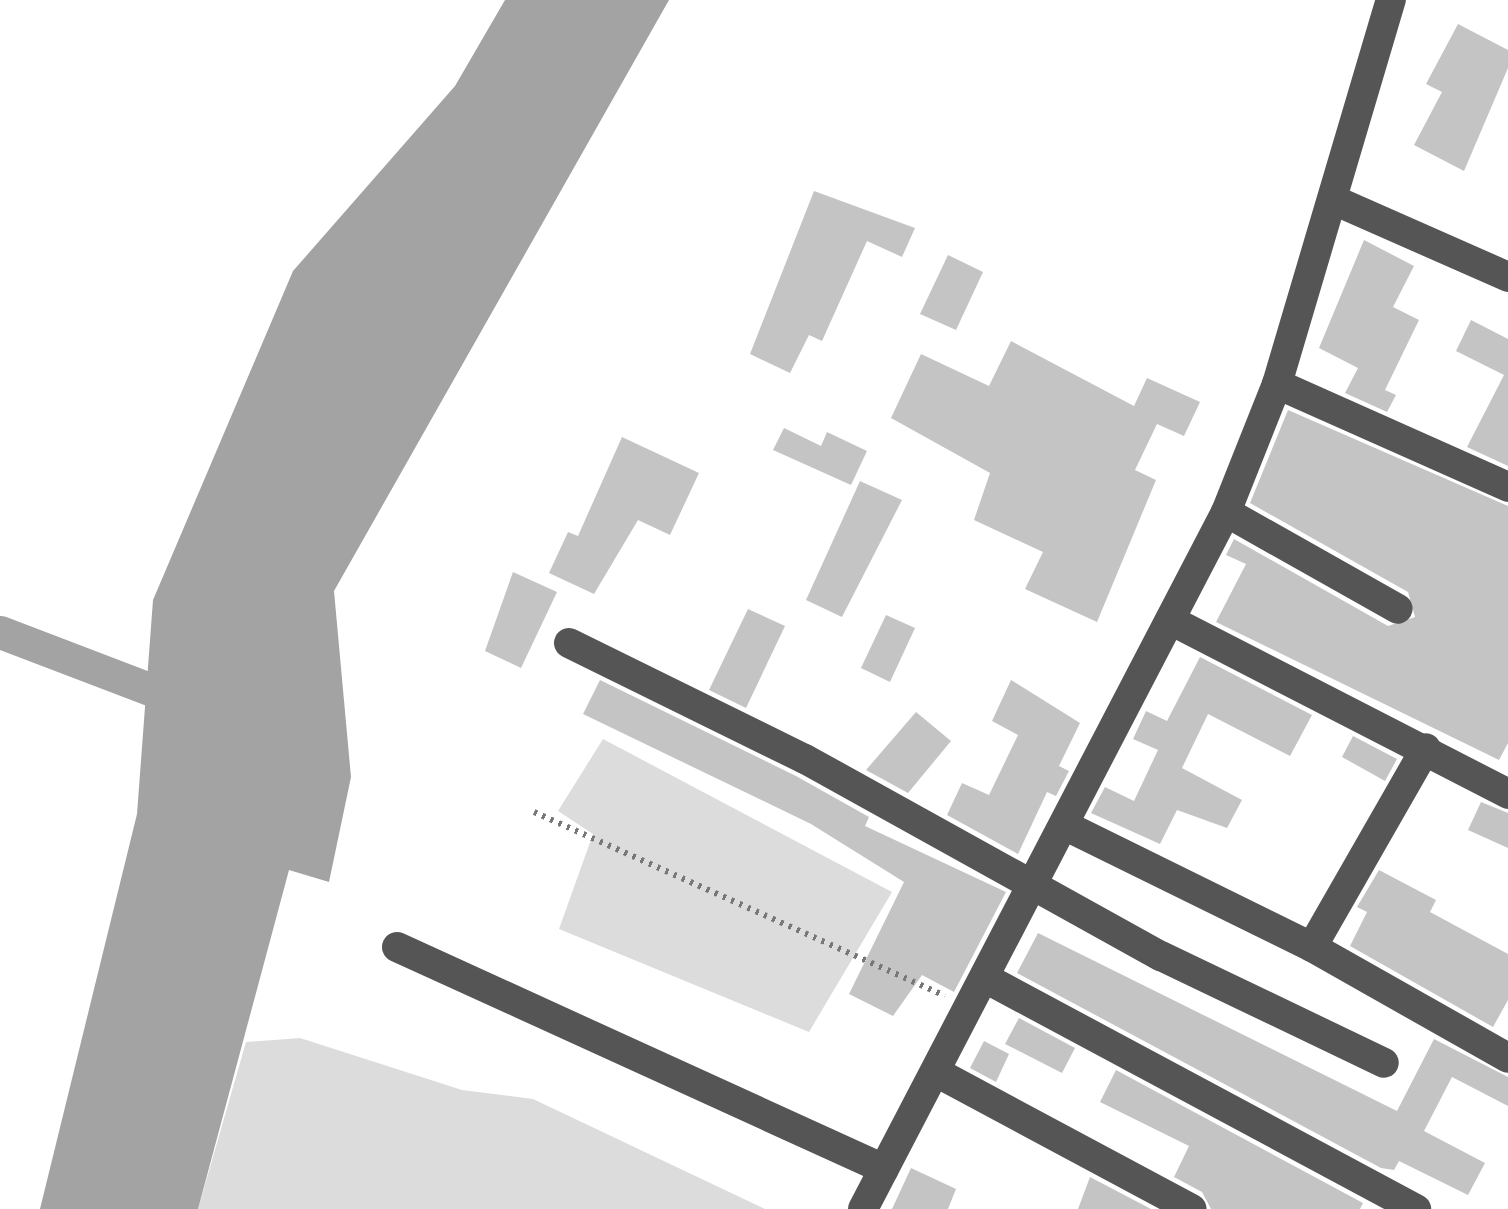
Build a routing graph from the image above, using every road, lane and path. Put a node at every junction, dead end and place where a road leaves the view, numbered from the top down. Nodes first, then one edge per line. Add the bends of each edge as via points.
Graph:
1 (1391, 0) edge
2 (1336, 201) junction
3 (1508, 278) edge
4 (1277, 384) junction
5 (1508, 488) edge
6 (1226, 512) junction
7 (1398, 609) dead end
8 (1174, 622) junction
9 (568, 643) dead end
10 (1426, 748) junction
11 (1508, 794) edge
12 (534, 812) dead end
13 (1064, 825) junction
14 (1034, 890) junction
15 (397, 947) dead end
16 (1312, 947) junction
17 (987, 979) junction
18 (970, 1008) junction
19 (1508, 1058) edge
20 (1384, 1063) dead end
21 (936, 1072) junction
22 (884, 1169) junction
23 (863, 1209) edge
24 (1192, 1209) edge
25 (1416, 1209) edge

1 - 2 street
2 - 3 street
2 - 4 street
4 - 5 street
4 - 6 street
6 - 7 street
6 - 8 street
8 - 10 street
8 - 13 street
9 - 14 street via 805,759
10 - 11 street
10 - 16 street
12 - 18 path
13 - 14 street
13 - 16 street
14 - 17 street
14 - 20 street
15 - 22 street
16 - 19 street
17 - 18 street
17 - 25 street
18 - 21 street
21 - 22 street
21 - 24 street
22 - 23 street

